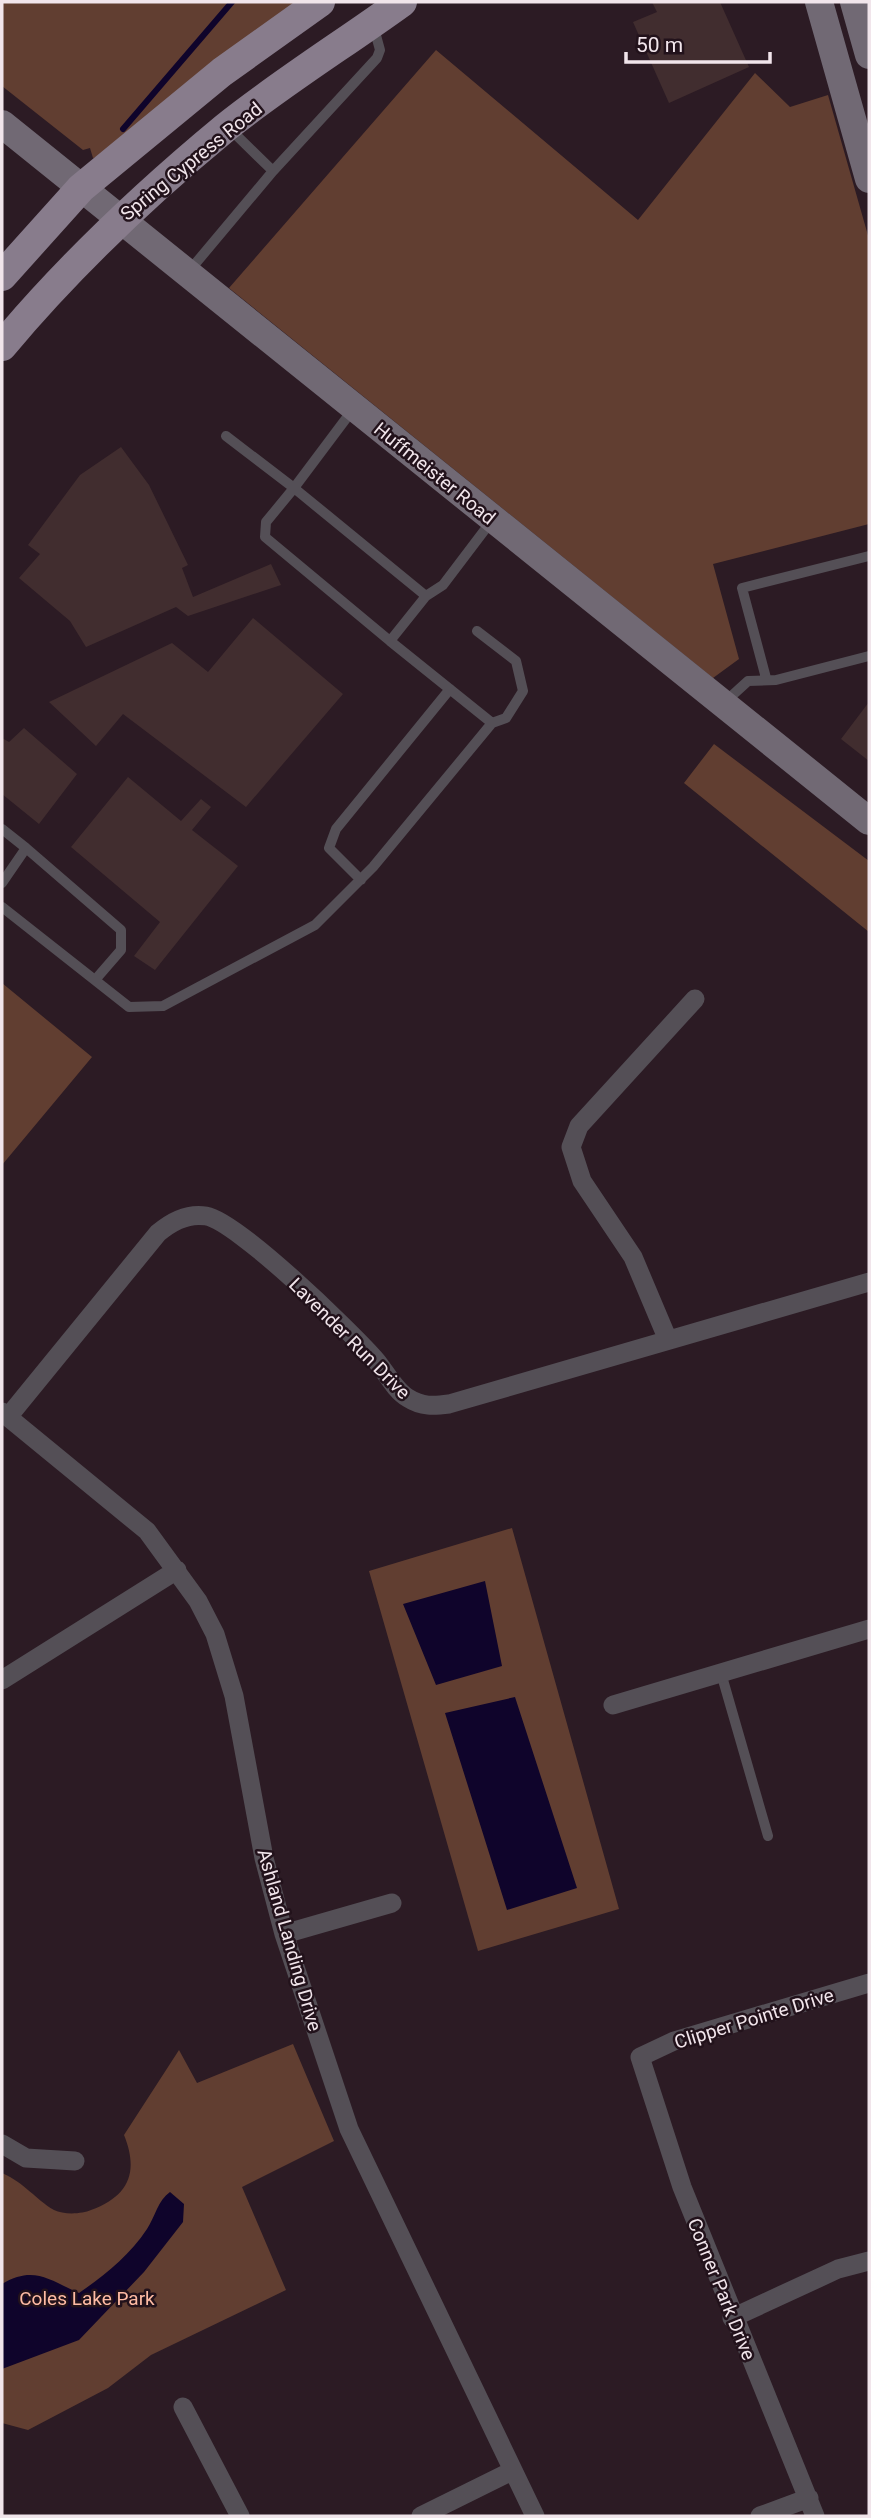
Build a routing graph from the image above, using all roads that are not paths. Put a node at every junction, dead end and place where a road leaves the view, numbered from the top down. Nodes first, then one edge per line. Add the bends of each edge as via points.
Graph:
1 (320, 2) edge
2 (402, 2) edge
3 (819, 2) edge
4 (854, 2) edge
5 (373, 23) junction
6 (869, 55) edge
7 (2, 124) edge
8 (227, 127) junction
9 (273, 171) junction
10 (869, 179) edge
11 (80, 187) junction
12 (119, 219) junction
13 (187, 274) junction
14 (2, 276) edge
15 (2, 346) edge
16 (354, 408) junction
17 (226, 436) dead end
18 (294, 488) junction
19 (493, 519) junction
20 (869, 556) edge
21 (426, 596) junction
22 (477, 631) dead end
23 (390, 641) junction
24 (869, 656) edge
25 (766, 678) junction
26 (450, 689) junction
27 (723, 704) junction
28 (492, 723) junction
29 (869, 821) edge
30 (2, 829) edge
31 (26, 848) junction
32 (361, 880) junction
33 (2, 883) edge
34 (2, 907) edge
35 (95, 981) junction
36 (695, 999) dead end
37 (869, 1282) edge
38 (668, 1340) junction
39 (5, 1415) edge
40 (177, 1570) junction
41 (869, 1629) edge
42 (721, 1673) junction
43 (2, 1679) edge
44 (613, 1705) dead end
45 (768, 1836) dead end
46 (392, 1903) dead end
47 (284, 1934) junction
48 (869, 1983) edge
49 (640, 2057) joint
50 (2, 2144) edge
51 (75, 2161) dead end
52 (869, 2261) edge
53 (732, 2318) junction
54 (184, 2407) dead end
55 (512, 2471) junction
56 (812, 2507) edge
57 (240, 2516) edge
58 (421, 2516) edge
59 (535, 2516) edge
60 (760, 2516) edge

1 - 11 main road via 222,72
2 - 5 main road, Spring Cypress Road
3 - 10 street
4 - 6 street
5 - 8 main road, Spring Cypress Road
5 - 9 lane via 380,50 377,58
7 - 11 street, Huffmeister Road
8 - 9 lane
8 - 12 main road, Spring Cypress Road
9 - 13 lane
11 - 12 street, Huffmeister Road
11 - 14 main road
12 - 13 street, Huffmeister Road
12 - 15 main road, Spring Cypress Road
13 - 16 street, Huffmeister Road
16 - 18 lane
16 - 19 street, Huffmeister Road
17 - 18 lane
18 - 21 lane
18 - 23 lane via 266,522 265,537
19 - 21 lane via 443,585
19 - 27 street, Huffmeister Road
20 - 25 lane via 742,588
21 - 23 lane
22 - 28 lane via 516,661 523,691 506,718
23 - 26 lane
24 - 25 lane via 776,680
25 - 27 lane via 748,681
26 - 28 lane
26 - 32 lane via 336,829 329,848
27 - 29 street, Huffmeister Road
28 - 32 lane
30 - 31 lane
31 - 33 lane
31 - 35 lane via 121,930 121,950
32 - 35 lane via 315,925 163,1006 129,1007
34 - 35 lane
36 - 38 street via 579,1126 571,1147 582,1181 633,1257
37 - 38 street, Lavender Run Drive
38 - 39 street, Lavender Run Drive via 449,1404 417,1404 280,1268 225,1225 208,1216 194,1216 168,1224 158,1233
39 - 40 street, Ashland Landing Drive via 146,1531
40 - 43 street
40 - 47 street, Ashland Landing Drive via 215,1634 234,1696 264,1858
41 - 42 street
42 - 44 street
42 - 45 lane
46 - 47 street
47 - 55 street, Ashland Landing Drive via 349,2129
48 - 49 street, Clipper Pointe Drive via 674,2041
49 - 53 street, Conner Park Drive
50 - 51 street via 26,2158
52 - 53 street via 838,2269
53 - 56 street, Conner Park Drive
54 - 57 street
55 - 58 street
55 - 59 street, Ashland Landing Drive
56 - 60 street

